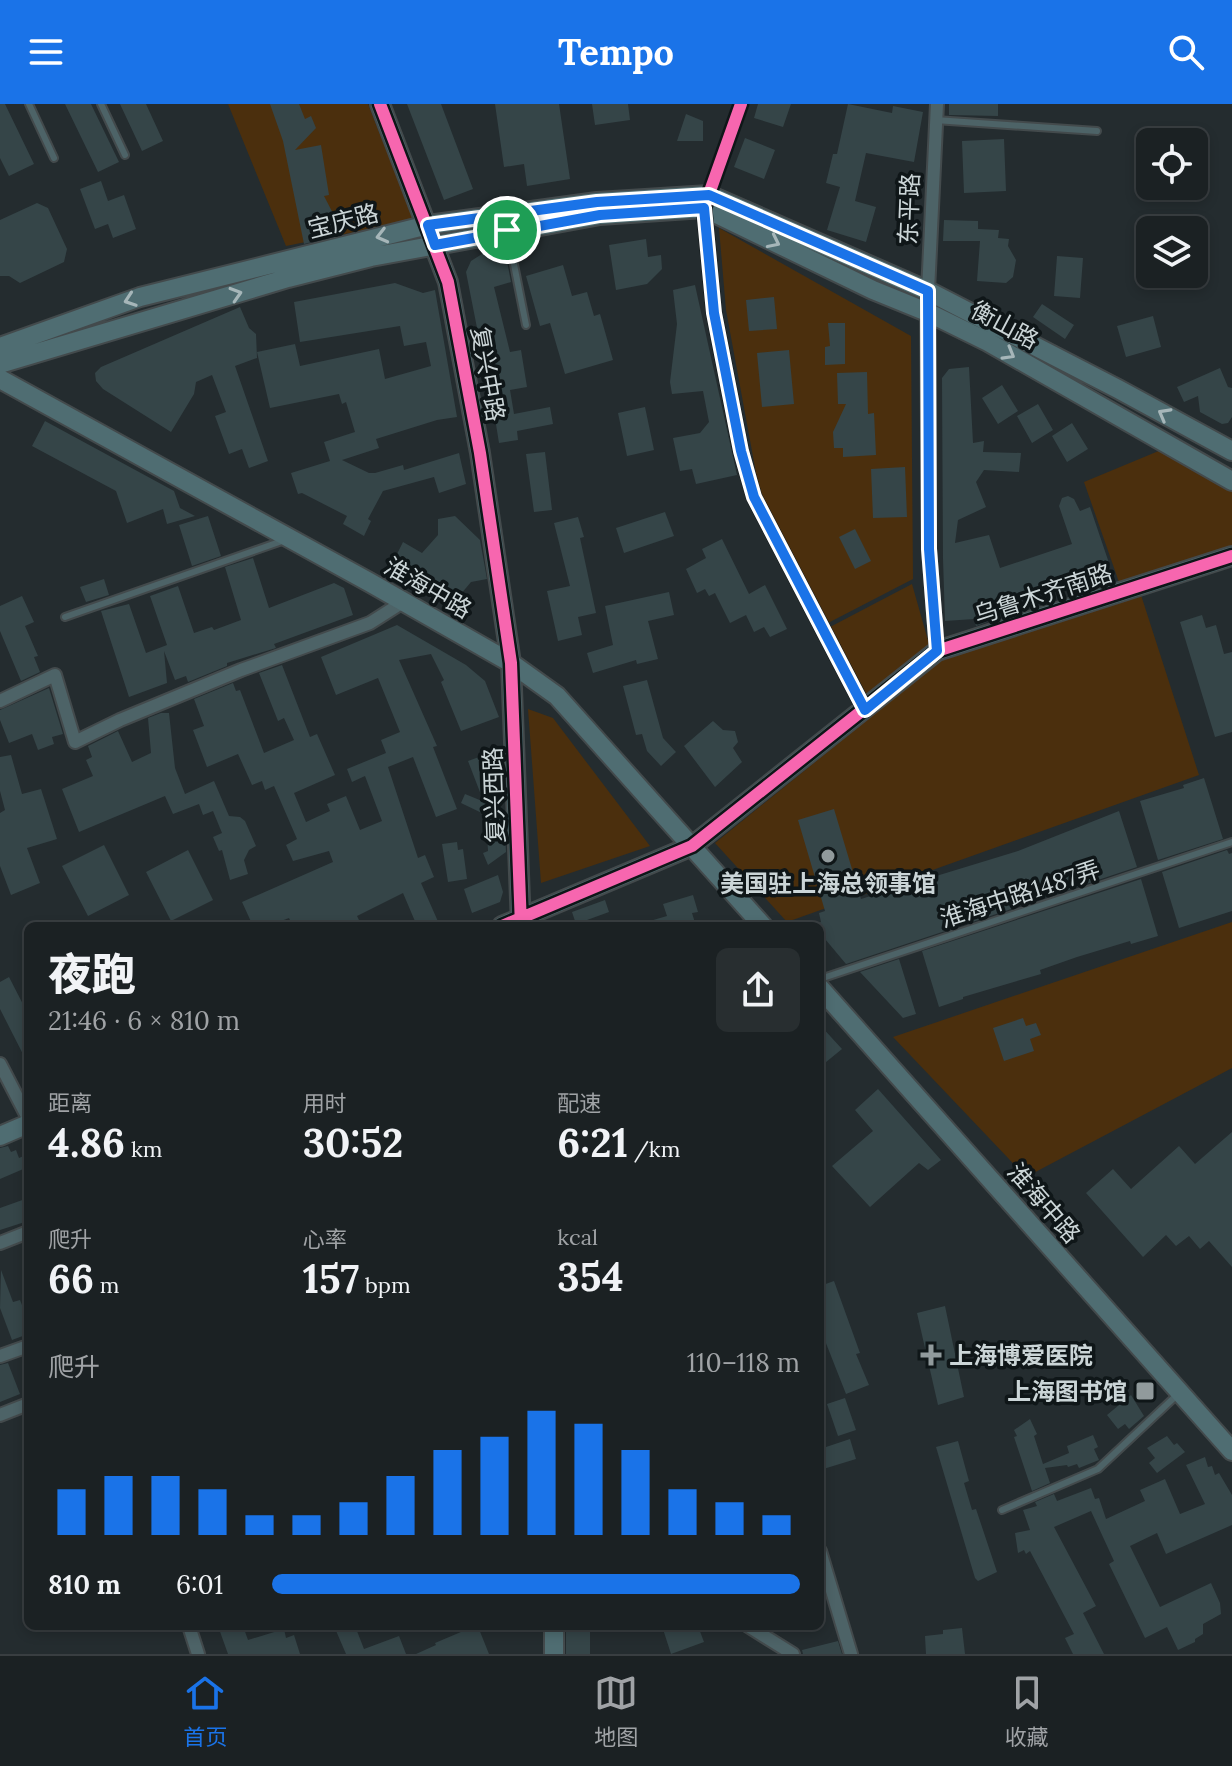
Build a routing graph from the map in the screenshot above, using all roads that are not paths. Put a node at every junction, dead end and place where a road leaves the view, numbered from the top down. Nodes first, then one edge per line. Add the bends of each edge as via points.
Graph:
1 (29, 104) edge
2 (101, 104) edge
3 (380, 104) edge
4 (741, 104) edge
5 (937, 104) edge
6 (935, 120) junction
7 (1097, 131) dead end
8 (125, 155) dead end
9 (54, 158) dead end
10 (707, 202) junction
11 (428, 225) junction
12 (507, 230) junction
13 (435, 245) junction
14 (928, 291) junction
15 (927, 312) junction
16 (526, 325) dead end
17 (0, 347) edge
18 (0, 364) edge
19 (0, 379) edge
20 (1232, 451) edge
21 (1232, 481) edge
22 (290, 538) junction
23 (1232, 556) edge
24 (403, 602) junction
25 (65, 617) dead end
26 (937, 651) junction
27 (511, 663) junction
28 (0, 701) edge
29 (865, 710) junction
30 (1232, 842) edge
31 (692, 846) junction
32 (521, 922) edge
33 (523, 922) edge
34 (759, 922) edge
35 (824, 978) edge
36 (824, 992) edge
37 (0, 1064) edge
38 (24, 1113) edge
39 (24, 1123) edge
40 (0, 1136) edge
41 (24, 1234) edge
42 (0, 1243) edge
43 (24, 1347) edge
44 (0, 1356) edge
45 (1180, 1392) junction
46 (24, 1406) edge
47 (0, 1415) edge
48 (1232, 1451) edge
49 (1002, 1510) dead end
50 (824, 1564) edge
51 (190, 1630) edge
52 (554, 1630) edge
53 (754, 1630) edge
54 (198, 1654) edge
55 (554, 1654) edge
56 (793, 1654) edge
57 (851, 1654) edge

1 - 9 lane
2 - 8 lane
3 - 11 main road, 复兴中路
4 - 10 street
5 - 6 street, 东平路
6 - 7 lane
6 - 14 street, 东平路
10 - 11 main road, 宝庆路 via 597,202
10 - 12 main road, 宝庆路
10 - 14 main road, 衡山路
10 -> 15 main road, 衡山路 via 873,290
10 - 29 street via 714,313 754,497
11 - 13 main road, 复兴中路
11 -> 17 main road, 宝庆路 via 140,297
12 - 13 main road, 宝庆路
12 - 16 lane
18 -> 13 main road, 宝庆路 via 288,278
13 - 27 main road, 复兴中路 via 448,282 477,438
14 - 15 street, 东平路
20 -> 14 main road, 衡山路
15 -> 21 main road, 衡山路
15 - 26 street, 东平路 via 929,549
19 - 22 main road, 淮海中路
22 - 24 main road, 淮海中路
22 - 25 lane
23 - 26 main road, 乌鲁木齐南路
24 - 27 main road, 淮海中路
24 - 28 street via 370,623 214,681 75,742 55,675
26 - 29 main road, 乌鲁木齐南路
27 - 31 main road, 淮海中路 via 557,696
27 - 32 main road, 复兴西路
29 - 31 main road, 乌鲁木齐南路
30 - 35 lane, 淮海中路1487弄
31 - 33 main road, 乌鲁木齐南路
31 - 34 main road, 淮海中路
36 - 45 main road, 淮海中路
37 - 38 street
39 - 40 main road
41 - 42 street
43 - 44 street
45 - 48 main road, 淮海中路
45 - 49 lane via 1098,1469
46 - 47 street
50 - 57 street
51 - 54 street
52 - 55 main road
53 - 56 street

